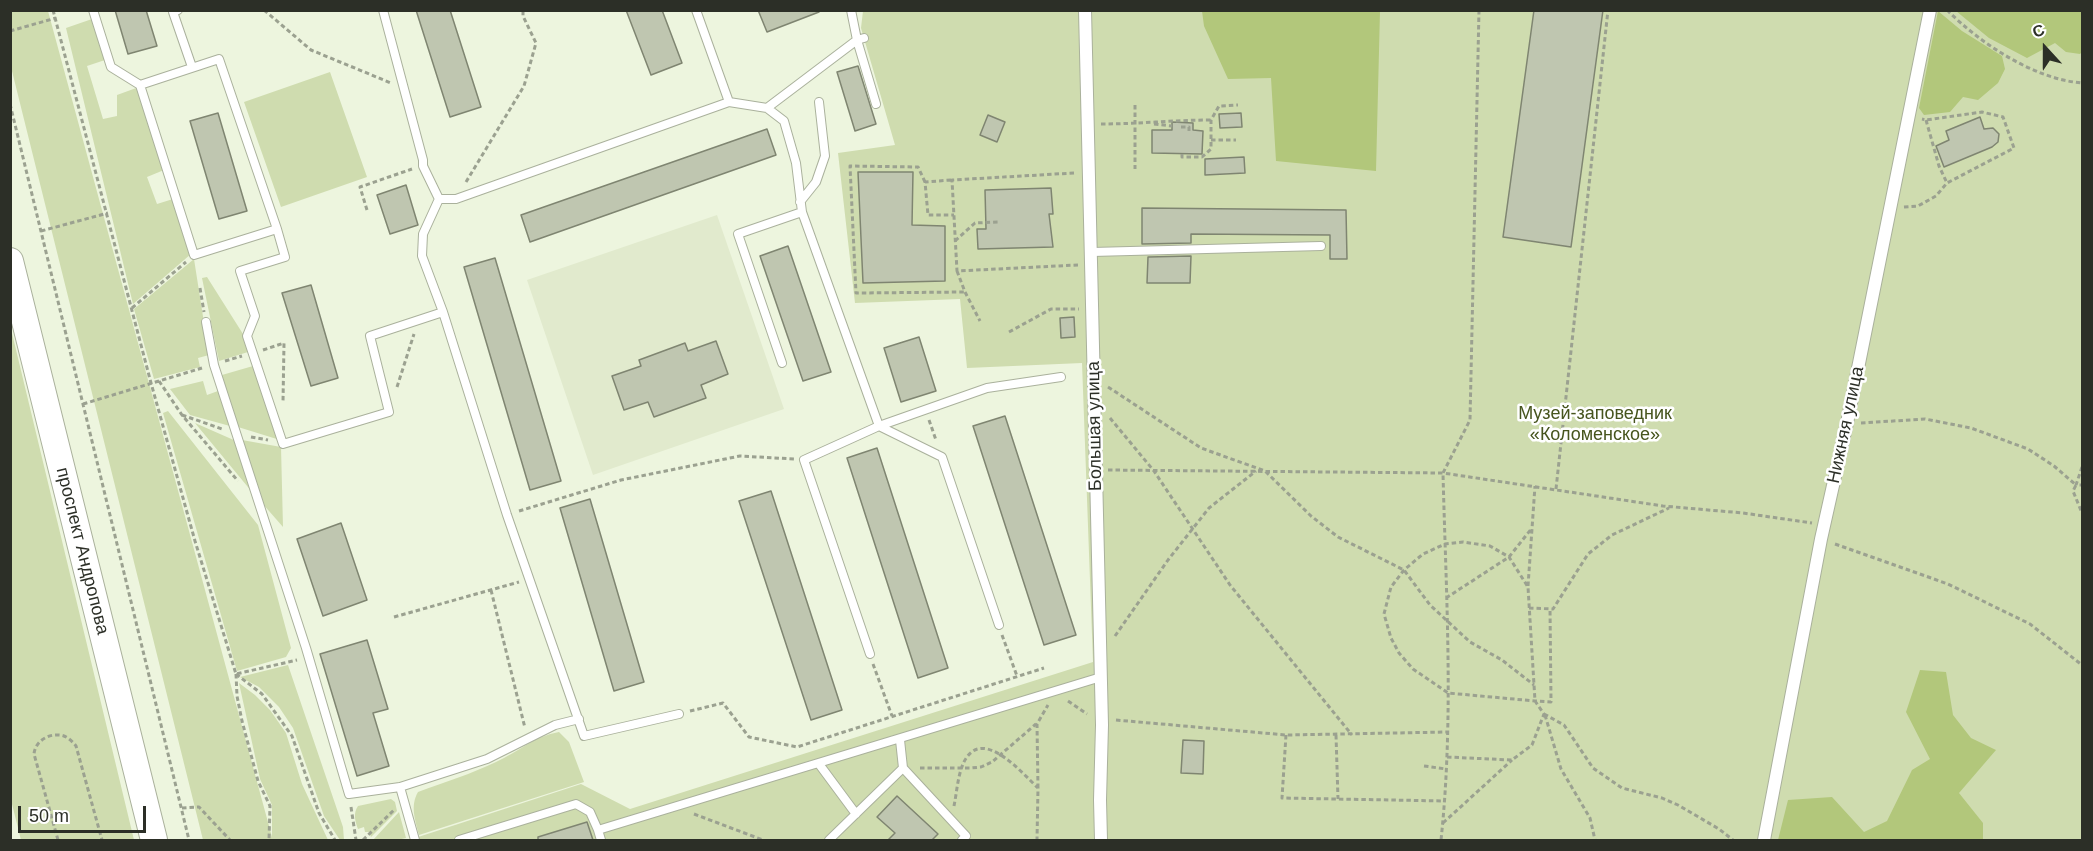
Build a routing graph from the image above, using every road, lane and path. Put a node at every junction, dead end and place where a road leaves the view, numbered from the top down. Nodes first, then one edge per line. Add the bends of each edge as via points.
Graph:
1 (54, 10) edge
2 (93, 10) edge
3 (264, 10) edge
4 (383, 10) edge
5 (519, 10) edge
6 (524, 10) edge
7 (696, 10) edge
8 (851, 10) edge
9 (1085, 10) edge
10 (1479, 10) edge
11 (1608, 10) edge
12 (1930, 10) edge
13 (1947, 10) edge
14 (174, 11) edge
15 (523, 16) junction
16 (56, 18) junction
17 (10, 31) edge
18 (861, 39) junction
19 (192, 67) junction
20 (2082, 83) edge
21 (140, 85) junction
22 (404, 88) junction
23 (729, 102) junction
24 (819, 102) dead end
25 (10, 104) edge
26 (876, 104) dead end
27 (1135, 105) dead end
28 (1238, 105) dead end
29 (767, 108) junction
30 (1910, 114) junction
31 (1211, 120) junction
32 (1926, 120) junction
33 (1087, 124) junction
34 (1135, 124) junction
35 (1152, 124) junction
36 (1172, 126) dead end
37 (1181, 126) dead end
38 (1190, 134) dead end
39 (1211, 140) junction
40 (1236, 140) dead end
41 (1182, 154) dead end
42 (423, 166) junction
43 (1135, 169) dead end
44 (1089, 174) junction
45 (952, 180) junction
46 (925, 182) junction
47 (1947, 183) junction
48 (439, 199) junction
49 (456, 199) junction
50 (800, 202) junction
51 (1890, 208) junction
52 (367, 210) dead end
53 (801, 212) junction
54 (108, 213) junction
55 (954, 214) junction
56 (998, 222) dead end
57 (277, 229) junction
58 (40, 231) junction
59 (955, 242) junction
60 (1321, 246) dead end
61 (194, 255) junction
62 (1092, 257) junction
63 (10, 261) edge
64 (957, 271) junction
65 (200, 288) dead end
66 (965, 292) junction
67 (131, 309) junction
68 (1093, 310) junction
69 (443, 312) junction
70 (418, 320) junction
71 (980, 321) dead end
72 (206, 322) joint
73 (1009, 332) dead end
74 (253, 353) junction
75 (782, 363) dead end
76 (214, 365) junction
77 (1061, 377) dead end
78 (1095, 379) junction
79 (159, 381) junction
80 (152, 383) junction
81 (1094, 401) junction
82 (83, 404) junction
83 (284, 410) dead end
84 (926, 410) junction
85 (389, 412) junction
86 (1847, 423) junction
87 (879, 426) junction
88 (942, 457) junction
89 (804, 459) junction
90 (2082, 467) edge
91 (1095, 470) junction
92 (1154, 471) junction
93 (1256, 471) junction
94 (1265, 471) junction
95 (1443, 472) junction
96 (2076, 485) junction
97 (2082, 485) edge
98 (1535, 486) junction
99 (1557, 489) junction
100 (260, 507) junction
101 (1671, 507) junction
102 (2082, 513) edge
103 (507, 515) junction
104 (1796, 521) dead end
105 (1532, 528) junction
106 (1192, 529) junction
107 (1821, 539) junction
108 (1444, 544) junction
109 (1509, 556) junction
110 (1404, 570) junction
111 (530, 579) junction
112 (1528, 587) junction
113 (491, 590) junction
114 (1446, 598) junction
115 (1529, 608) junction
116 (1550, 608) junction
117 (394, 617) dead end
118 (1446, 620) junction
119 (999, 625) joint
120 (1109, 644) dead end
121 (870, 654) joint
122 (308, 657) junction
123 (2082, 665) edge
124 (1044, 668) dead end
125 (236, 674) junction
126 (1017, 676) junction
127 (1101, 677) junction
128 (1534, 685) junction
129 (1055, 692) junction
130 (1448, 693) junction
131 (1535, 701) junction
132 (679, 714) joint
133 (1544, 714) junction
134 (892, 716) junction
135 (579, 719) junction
136 (1102, 722) junction
137 (1037, 724) junction
138 (1448, 732) junction
139 (1286, 735) junction
140 (1336, 735) junction
141 (1352, 735) junction
142 (528, 738) junction
143 (900, 740) junction
144 (1000, 754) junction
145 (1447, 757) junction
146 (1512, 760) junction
147 (819, 764) junction
148 (1424, 766) dead end
149 (963, 767) junction
150 (903, 768) junction
151 (1446, 769) junction
152 (400, 787) junction
153 (1038, 788) junction
154 (349, 794) junction
155 (1338, 799) junction
156 (1445, 801) junction
157 (404, 802) junction
158 (675, 807) junction
159 (182, 808) junction
160 (856, 814) junction
161 (951, 820) junction
162 (1443, 824) junction
163 (598, 830) junction
164 (58, 840) edge
165 (102, 840) edge
166 (153, 840) edge
167 (189, 840) edge
168 (230, 840) edge
169 (269, 840) edge
170 (335, 840) edge
171 (356, 840) edge
172 (363, 840) edge
173 (415, 840) edge
174 (459, 840) edge
175 (601, 840) edge
176 (763, 840) edge
177 (829, 840) edge
178 (962, 840) edge
179 (1037, 840) edge
180 (1101, 840) edge
181 (1441, 840) edge
182 (1595, 840) edge
183 (1732, 840) edge
184 (1764, 840) edge

1 - 16 path
2 - 21 lane via 111,67
3 - 22 path via 311,50
4 - 22 lane
5 - 15 path
6 - 15 path
7 - 23 lane
8 - 18 lane
9 - 33 street, Большая улица
10 - 95 path via 1470,420
11 - 99 path
12 - 30 street, Нижняя улица
13 - 20 path via 1966,30 2031,70
14 - 19 lane
15 - 49 path via 536,43 524,86
16 - 17 path
16 - 54 path
18 - 26 lane
18 - 29 lane
19 - 21 lane
19 - 57 lane via 219,59
21 - 61 lane
22 - 42 lane
23 - 29 lane
23 - 49 lane
24 - 50 lane via 825,156 816,182
25 - 58 path
27 - 34 path
28 - 31 path via 1219,106
29 - 50 lane via 783,121 796,163
30 - 32 path
30 - 51 street, Нижняя улица
31 - 35 path
31 - 39 path
32 - 47 path
32 - 47 path via 1982,112 2003,117 2014,147
33 - 34 path
33 - 44 street, Большая улица
34 - 35 path
34 - 43 path
35 - 36 path
37 - 38 path via 1189,127
39 - 40 path
39 - 41 path via 1212,149 1202,157
42 - 48 lane
42 - 52 path via 360,187
44 - 45 path
44 - 62 street, Большая улица
45 - 46 path
45 - 55 path
46 - 55 path via 928,215
46 - 66 path via 918,167 850,166 856,293
47 - 51 path via 1936,196 1918,206
48 - 49 lane
48 - 69 lane via 423,234 422,256
50 - 53 lane
51 - 86 street, Нижняя улица
53 - 75 lane via 738,234
53 - 87 lane
54 - 58 path
54 - 67 path
55 - 59 path
56 - 59 path via 975,224
57 - 61 lane
57 - 74 lane via 285,257 240,272 255,316 247,336
58 - 82 path
59 - 64 path
60 - 62 lane
61 - 67 path
62 - 64 path via 1070,266
62 - 68 street, Большая улица
63 - 166 main road, проспект Андропова
64 - 66 path
65 - 72 path
66 - 71 path
67 - 80 path
68 - 73 path via 1051,309
68 - 78 street, Большая улица
69 - 70 lane
69 - 103 lane
70 - 85 path
70 - 85 lane via 370,336
72 - 76 lane
74 - 76 path
74 - 83 path via 284,343
74 - 85 lane via 283,444
76 - 79 path
76 - 100 lane
77 - 84 lane via 987,388
78 - 81 street, Большая улица
78 - 94 path via 1201,448
79 - 80 path
79 - 100 path via 182,416
80 - 82 path
80 - 125 path
81 - 91 street, Большая улица
81 - 92 path
82 - 159 path
84 - 87 lane
84 - 88 path
86 - 96 path via 1925,419 1971,428 2028,449
86 - 107 street, Нижняя улица
87 - 88 lane
87 - 89 lane
88 - 119 lane
89 - 103 path via 740,456 621,480
89 - 121 lane
90 - 96 path
91 - 92 path
91 - 127 street, Большая улица
92 - 93 path
92 - 106 path
93 - 94 path
93 - 106 path via 1209,508
94 - 95 path
94 - 110 path via 1338,537
95 - 98 path
95 - 108 path
96 - 97 path
96 - 102 path via 2073,491
98 - 99 path
98 - 105 path
99 - 101 path
100 - 122 lane
101 - 104 path
101 - 116 path via 1612,535 1588,554 1553,609
103 - 111 lane
105 - 109 path
105 - 112 path
106 - 120 path
106 - 141 path via 1230,585
107 - 123 path via 1948,584 2030,624
107 - 184 street, Нижняя улица
108 - 109 path via 1491,546
108 - 110 path via 1423,554
108 - 114 path
109 - 112 path
109 - 114 path
110 - 118 path
110 - 130 path via 1391,587 1384,614 1391,638 1413,669
111 - 113 path
111 - 135 lane
112 - 115 path
113 - 117 path
113 - 142 path
114 - 118 path
115 - 116 path
115 - 128 path
116 - 131 path via 1551,702
118 - 128 path via 1470,642
118 - 130 path
119 - 126 path
121 - 134 path
122 - 125 path
122 - 154 lane
124 - 126 path
125 - 169 path via 242,721 258,781 270,806
125 - 170 path via 262,694 292,736 319,813
126 - 134 path
127 - 129 lane
127 - 136 street, Большая улица
128 - 131 path
129 - 136 path
129 - 137 path
129 - 143 lane
130 - 131 path
130 - 138 path
131 - 133 path
132 - 134 path via 723,703 748,737 797,747
132 - 135 lane via 584,736
133 - 146 path via 1532,745
133 - 182 path via 1561,769 1590,818
133 - 183 path via 1564,725 1593,768 1622,788 1678,805
135 - 142 lane
136 - 139 path
136 - 180 street, Большая улица
137 - 144 path
137 - 153 path
138 - 141 path
138 - 145 path
139 - 140 path
139 - 155 path via 1282,798
140 - 141 path
140 - 155 path
142 - 152 lane via 487,759
143 - 147 lane
143 - 150 lane
144 - 149 path via 981,767
144 - 149 path via 988,747 976,749
144 - 153 path
145 - 146 path
145 - 151 path
146 - 162 path
147 - 158 lane
147 - 160 lane
148 - 151 path
149 - 150 path
149 - 161 path
150 - 160 lane
150 - 161 lane
151 - 156 path
152 - 154 lane
152 - 157 lane
153 - 179 path
154 - 171 path
155 - 156 path
156 - 162 path
157 - 172 path
157 - 173 lane
158 - 163 lane
158 - 176 path
159 - 167 path
159 - 168 path via 199,807
160 - 177 lane
161 - 178 lane via 966,836
162 - 181 path
163 - 174 lane via 590,812 576,804
163 - 175 lane
164 - 165 path via 34,747 59,735 76,746

